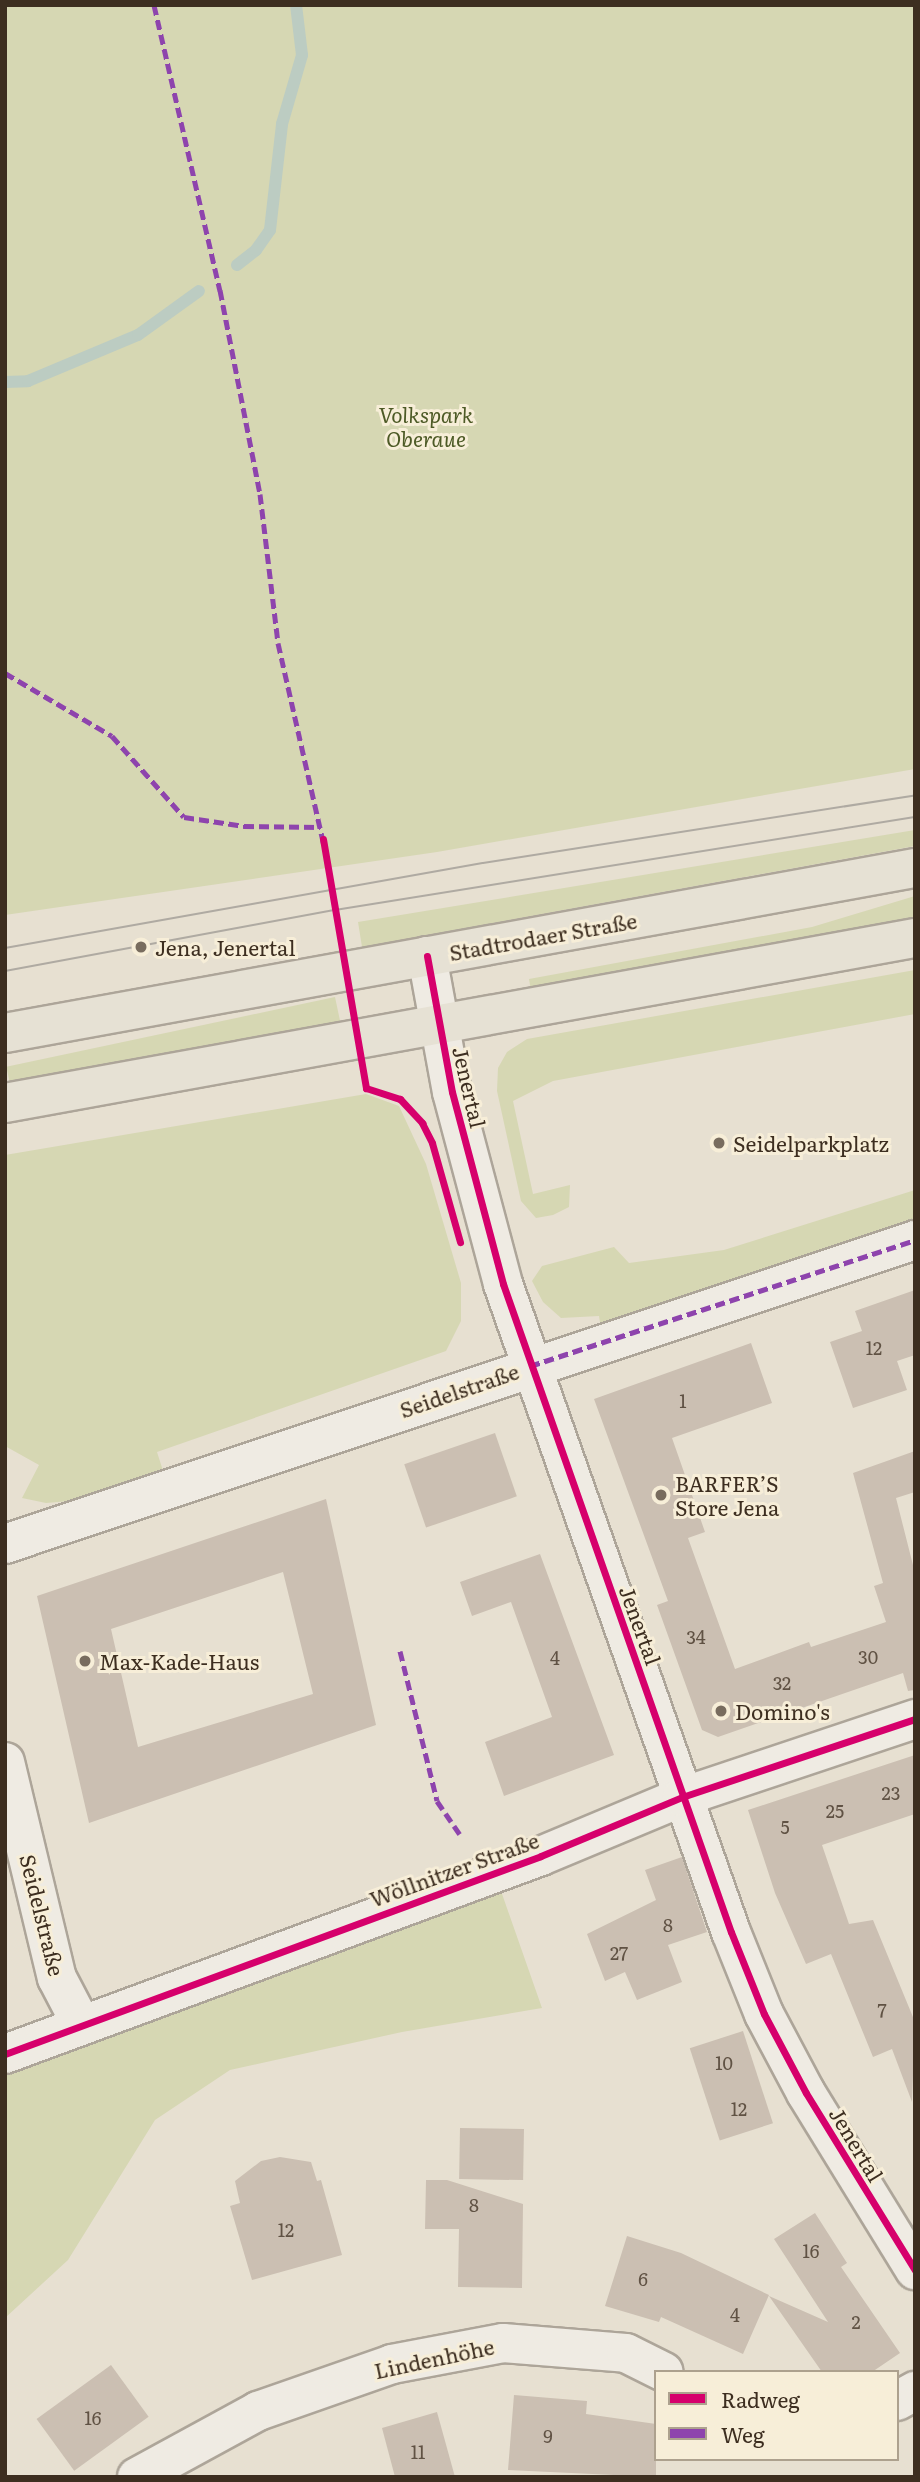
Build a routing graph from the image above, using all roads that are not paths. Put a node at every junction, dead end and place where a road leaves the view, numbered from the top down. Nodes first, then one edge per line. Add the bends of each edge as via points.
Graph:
1 (915, 868) edge
2 (915, 938) edge
3 (427, 956) junction
4 (439, 1026) junction
5 (5, 1033) edge
6 (5, 1103) edge
7 (915, 1240) edge
8 (530, 1366) junction
9 (5, 1545) edge
10 (915, 1719) edge
11 (5, 1762) edge
12 (684, 1797) junction
13 (81, 2024) junction
14 (5, 2054) edge
15 (915, 2270) edge
16 (660, 2370) edge
17 (915, 2391) edge
18 (899, 2399) edge
19 (137, 2477) edge

1 - 3 main road, Stadtrodaer Straße
2 - 4 main road
3 - 4 street, Jenertal
3 - 5 main road, Stadtrodaer Straße
4 - 6 main road
4 - 8 street, Jenertal via 484,1218
7 - 8 street, Seidelstraße
8 - 9 street, Seidelstraße
8 - 12 street, Jenertal
10 - 12 street, Wöllnitzer Straße
11 - 13 street, Seidelstraße via 57,1978
12 - 13 street, Wöllnitzer Straße via 541,1856
12 - 15 street, Jenertal via 764,2014
13 - 14 street, Wöllnitzer Straße
16 - 19 street, Lindenhöhe via 626,2353 503,2343 392,2364 258,2411
17 - 18 street

